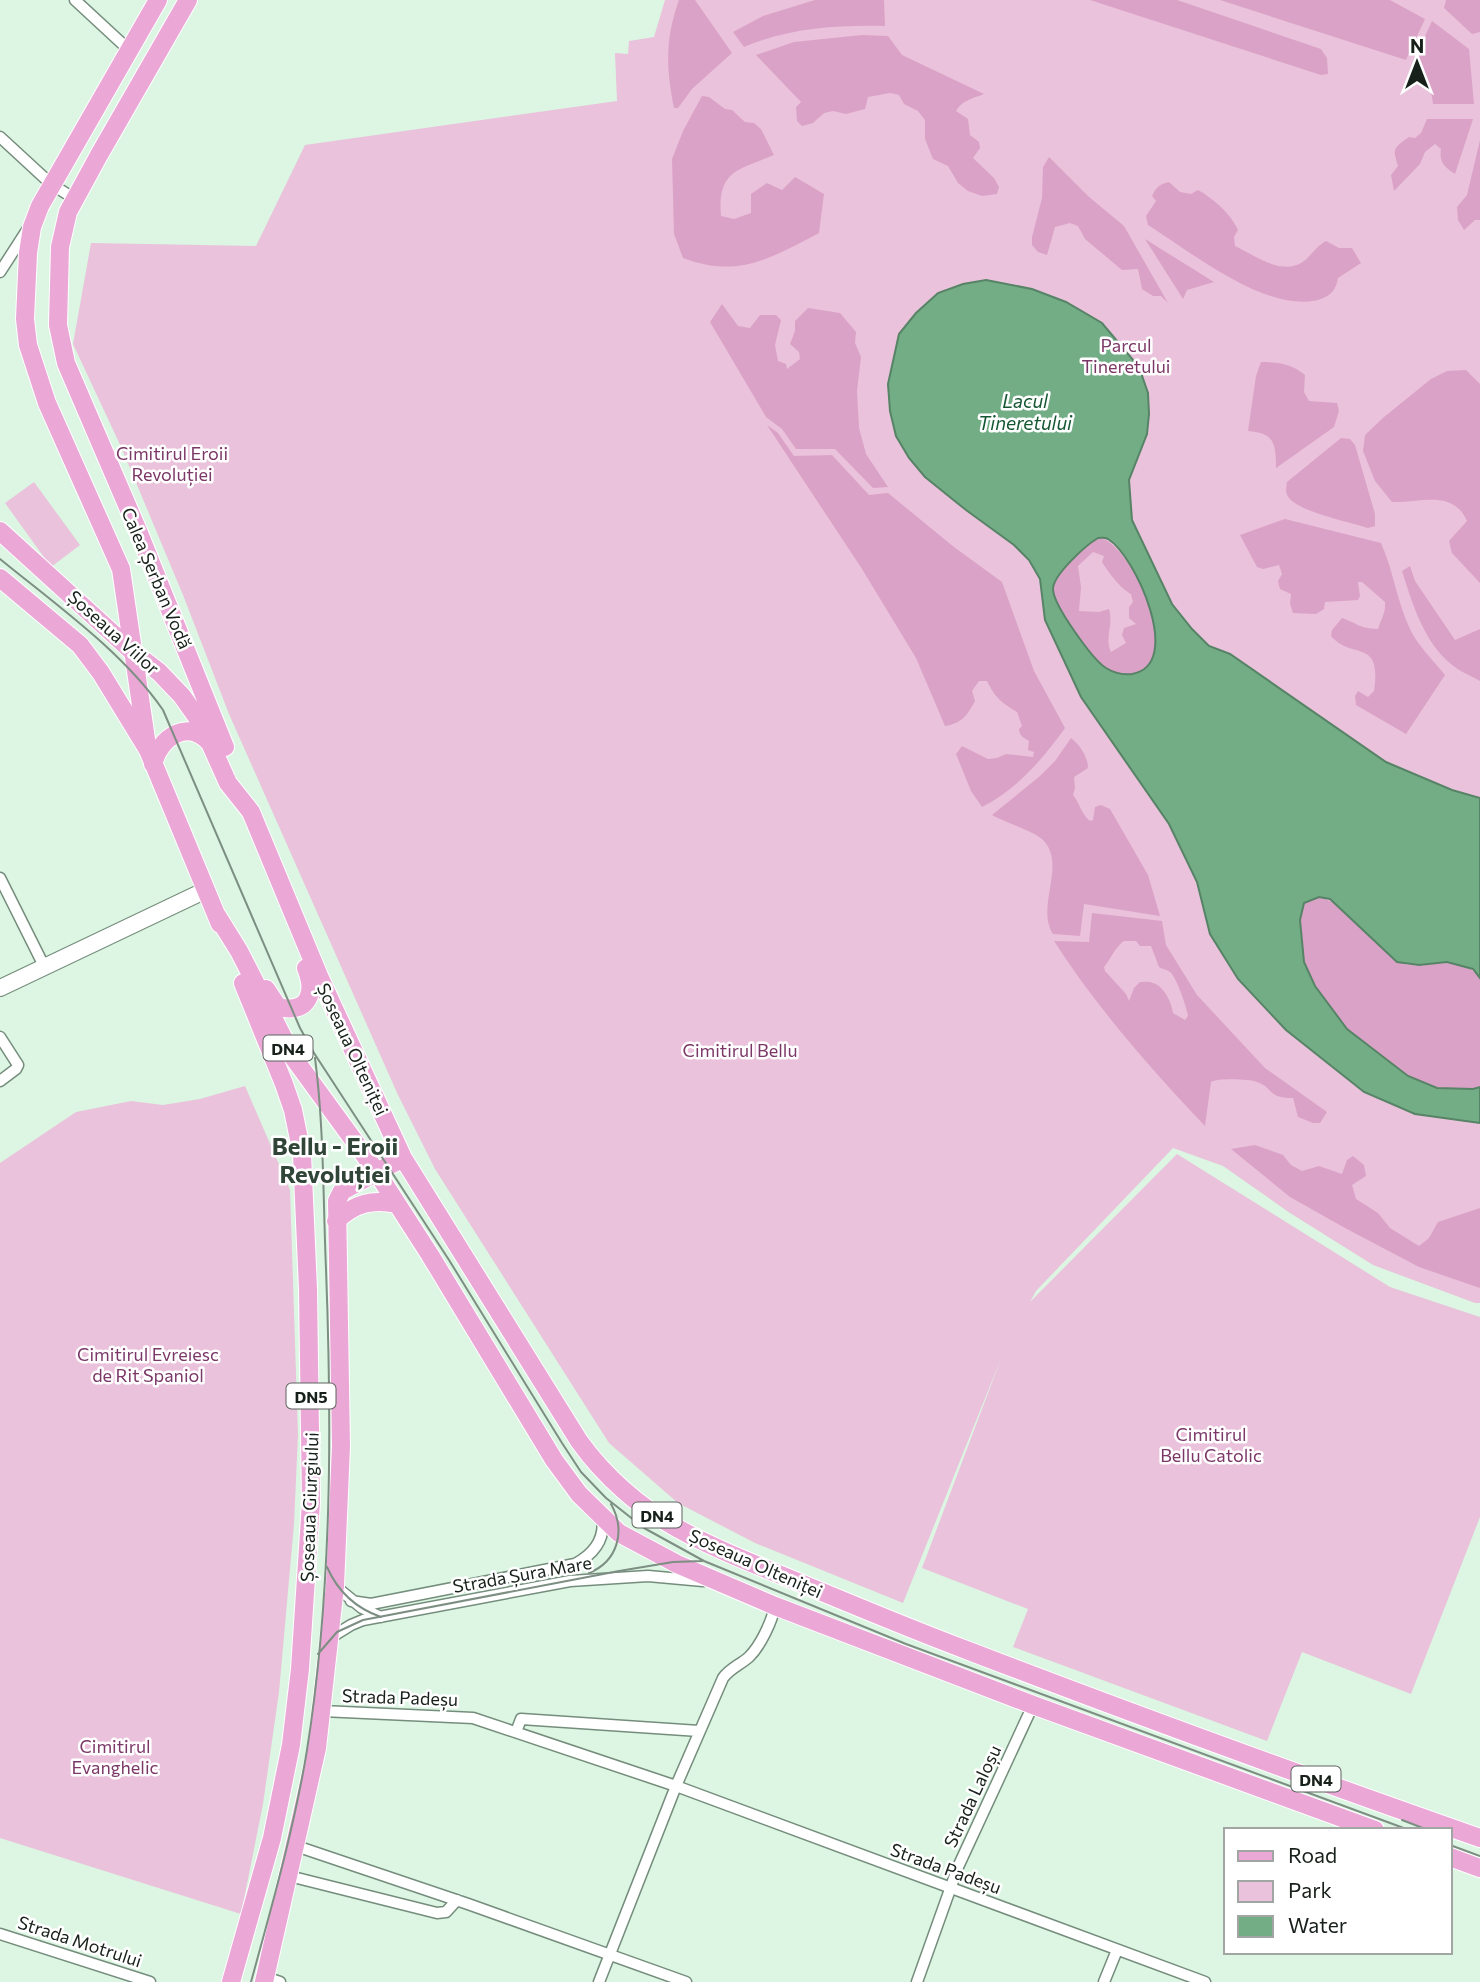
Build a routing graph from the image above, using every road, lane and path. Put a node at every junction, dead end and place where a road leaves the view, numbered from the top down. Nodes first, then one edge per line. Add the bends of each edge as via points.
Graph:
1 (75, 0) edge
2 (158, 0) edge
3 (188, 0) edge
4 (129, 50) junction
5 (0, 136) edge
6 (51, 184) junction
7 (75, 200) junction
8 (36, 216) junction
9 (60, 247) junction
10 (28, 253) junction
11 (0, 274) edge
12 (0, 531) edge
13 (0, 578) edge
14 (133, 652) junction
15 (212, 745) junction
16 (150, 757) junction
17 (251, 812) junction
18 (0, 878) edge
19 (206, 890) junction
20 (216, 914) junction
21 (293, 917) junction
22 (44, 966) junction
23 (0, 988) edge
24 (0, 1037) edge
25 (0, 1081) edge
26 (403, 1158) junction
27 (376, 1171) junction
28 (397, 1204) junction
29 (337, 1221) junction
30 (602, 1516) junction
31 (335, 1586) junction
32 (726, 1586) junction
33 (351, 1601) junction
34 (775, 1606) junction
35 (381, 1617) junction
36 (330, 1638) junction
37 (1033, 1705) junction
38 (322, 1711) junction
39 (699, 1731) junction
40 (516, 1732) junction
41 (676, 1786) junction
42 (1370, 1828) edge
43 (1480, 1838) edge
44 (296, 1846) junction
45 (1452, 1858) edge
46 (1480, 1868) edge
47 (289, 1876) junction
48 (950, 1888) junction
49 (457, 1900) junction
50 (0, 1934) edge
51 (1117, 1950) junction
52 (609, 1955) junction
53 (270, 1980) edge
54 (150, 1982) edge
55 (231, 1982) edge
56 (599, 1982) edge
57 (686, 1982) edge
58 (917, 1982) edge
59 (1104, 1982) edge
60 (1205, 1982) edge

1 - 4 street
2 - 4 main road, Calea Șerban Vodă
3 - 7 main road, Calea Șerban Vodă
4 - 6 main road, Calea Șerban Vodă
5 - 6 street
6 - 7 street
6 - 8 main road, Calea Șerban Vodă
7 - 9 main road, Calea Șerban Vodă
8 - 10 main road, Calea Șerban Vodă
8 - 11 street
9 - 10 main road
9 - 17 main road, Calea Șerban Vodă via 58,325 66,363
10 - 11 street
10 - 14 main road, Calea Șerban Vodă via 28,345 47,402 121,569
12 - 14 main road, Șoseaua Viilor
13 - 16 main road, Șoseaua Viilor via 88,654
14 - 15 main road, Șoseaua Viilor via 182,696
14 - 16 main road, Calea Șerban Vodă
15 - 16 main road via 199,734 181,732
15 - 17 main road, Șoseaua Viilor via 228,783
16 - 19 main road
17 - 21 main road, Calea Șerban Vodă
18 - 22 street
19 - 20 main road
19 - 22 main road
20 - 21 main road via 252,961 271,999 287,1009 306,1002 311,987 292,931
20 - 27 main road, Șoseaua Olteniței / DN4 via 293,1057
20 - 55 main road, Șoseaua Giurgiului / DN5 via 284,1084 299,1136 311,1433 307,1575 291,1745 270,1847
21 - 26 main road, Șoseaua Olteniței
22 - 23 main road
24 - 25 street via 18,1065
26 - 27 main road, Șoseaua Giurgiului / DN5
26 - 43 main road, Șoseaua Olteniței / DN4 via 585,1450 633,1497 678,1528 907,1628
27 - 28 main road, Șoseaua Olteniței / DN4
27 - 29 main road, Șoseaua Giurgiului / DN5 via 342,1191
28 - 29 main road via 371,1201 346,1211
28 - 30 main road, Șoseaua Olteniței / DN4 via 561,1471
29 - 31 main road, Șoseaua Giurgiului / DN5 via 341,1446
30 - 32 main road, Șoseaua Olteniței / DN4 via 646,1548
30 - 33 street, Strada Șura Mare via 597,1546 575,1564 371,1604
31 - 33 street
31 - 36 main road, Șoseaua Giurgiului / DN5
32 - 34 main road, Șoseaua Olteniței / DN4
32 - 35 street, Strada Șura Mare via 658,1576 570,1581
33 - 35 street
34 - 37 main road, Șoseaua Olteniței / DN4
34 - 39 street via 773,1618 748,1658 723,1678
35 - 36 street, Strada Șura Mare via 351,1625
36 - 38 main road, Șoseaua Giurgiului / DN5
37 - 42 main road, Șoseaua Olteniței / DN4
37 - 48 street, Strada Laloșu
38 - 40 street, Strada Padeșu via 473,1718
38 - 44 main road, Șoseaua Giurgiului / DN5
39 - 40 street via 521,1719
39 - 41 street
40 - 41 street, Strada Padeșu
41 - 48 street, Strada Padeșu
41 - 52 street
44 - 47 main road, Șoseaua Giurgiului / DN5
44 - 49 street
45 - 46 main road
47 - 49 street via 437,1913 446,1912
47 - 53 main road, Șoseaua Giurgiului / DN5
48 - 51 street, Strada Padeșu
48 - 58 street, Strada Laloșu
49 - 52 street
50 - 54 street, Strada Motrului
51 - 59 street
51 - 60 street, Strada Padeșu
52 - 56 street
52 - 57 street

